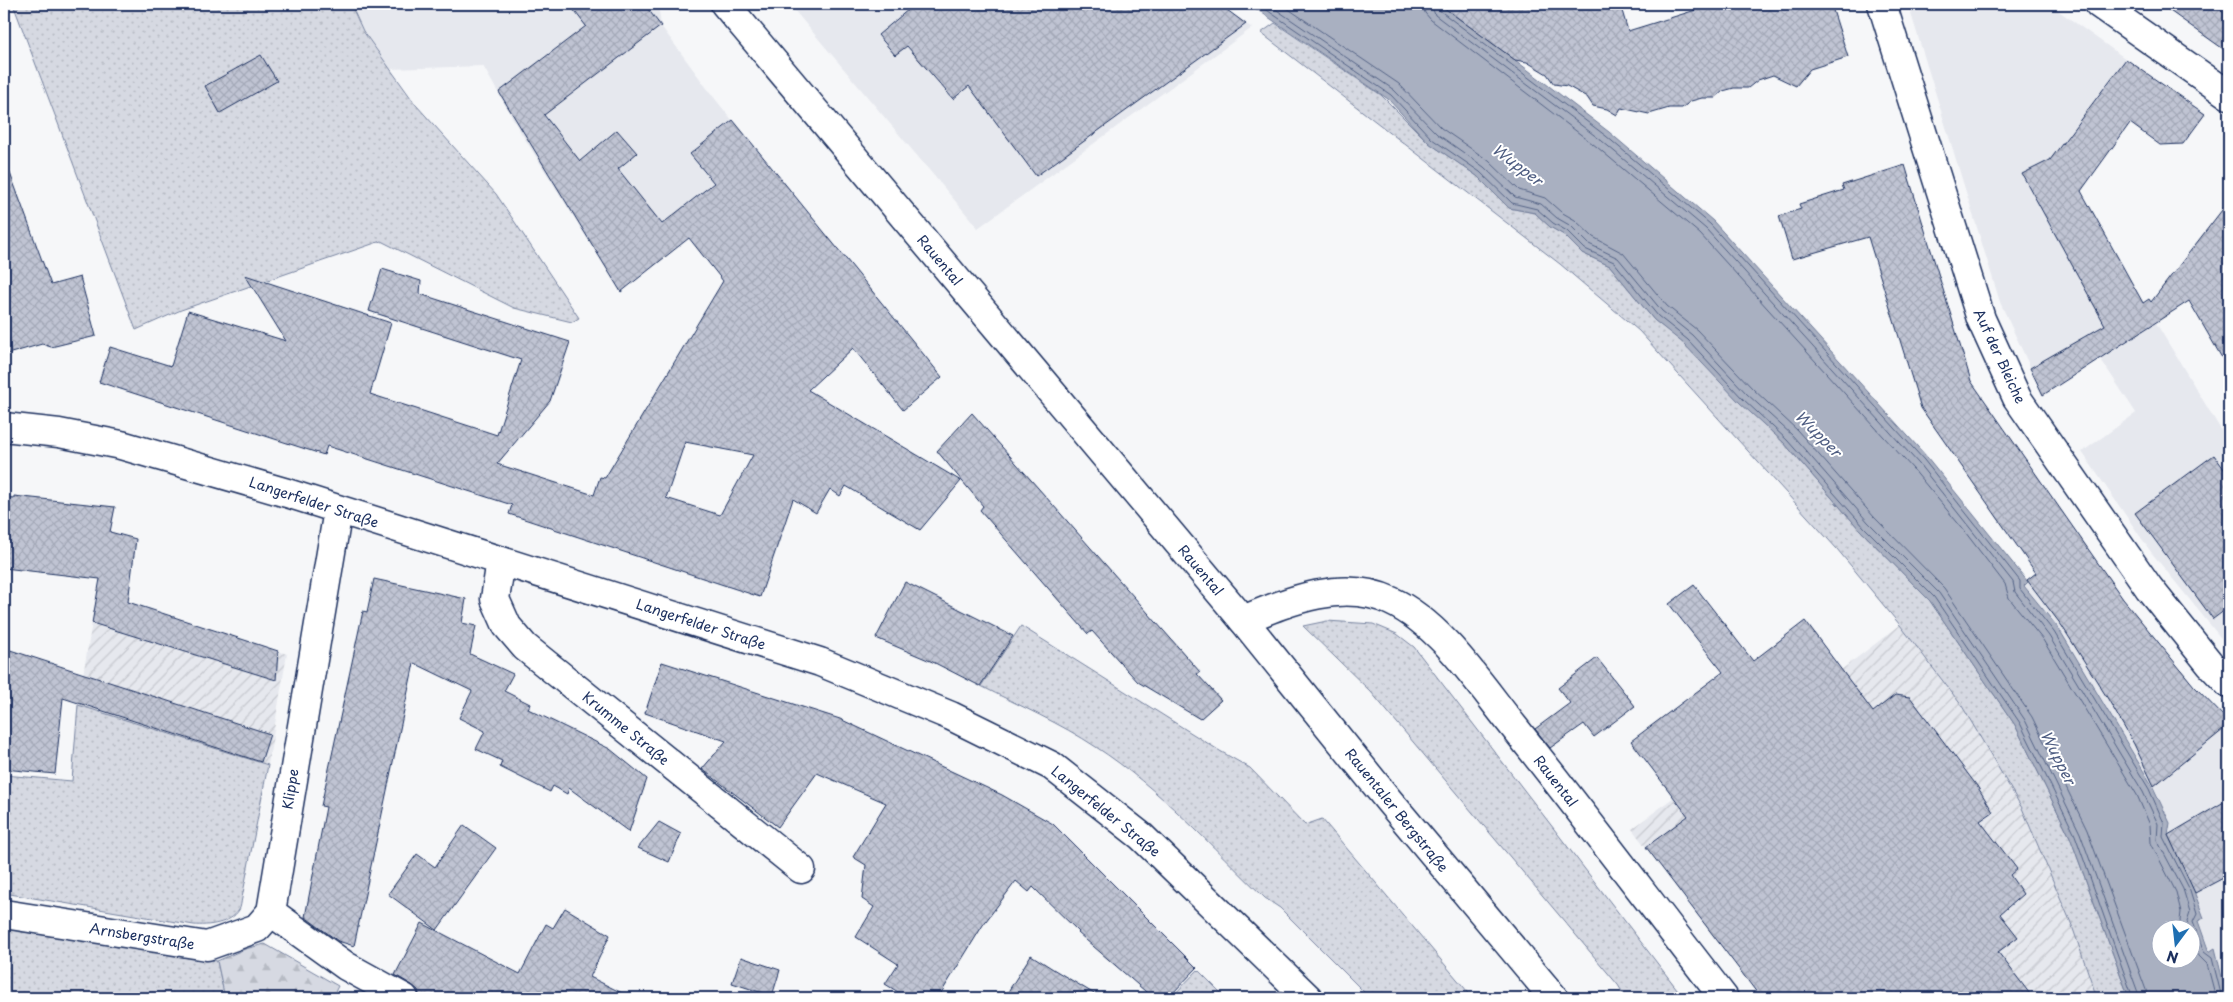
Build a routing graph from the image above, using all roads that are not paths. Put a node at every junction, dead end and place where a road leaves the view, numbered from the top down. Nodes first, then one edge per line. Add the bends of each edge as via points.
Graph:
1 (725, 4) edge
2 (1882, 4) edge
3 (2100, 4) edge
4 (2229, 95) edge
5 (4, 427) edge
6 (338, 510) junction
7 (501, 561) junction
8 (1243, 620) junction
9 (2229, 684) edge
10 (801, 869) dead end
11 (271, 912) junction
12 (4, 914) edge
13 (404, 998) edge
14 (1308, 998) edge
15 (1554, 998) edge
16 (1724, 998) edge

1 - 8 street, Rauental
2 - 9 street, Auf der Bleiche via 1981,319 2017,398 2149,588
3 - 4 street
5 - 6 street, Langerfelder Straße via 121,444
6 - 7 street, Langerfelder Straße
6 - 11 street, Klippe
7 - 10 street, Krumme Straße via 495,599 507,626 525,647
7 - 14 street, Langerfelder Straße via 820,662 951,716 1052,766 1141,836
8 - 15 street, Rauentaler Bergstraße
8 - 16 street, Rauental via 1325,592 1363,592 1390,600 1416,615 1467,669
11 - 12 street, Arnsbergstraße via 257,928 207,946
11 - 13 street via 346,966

